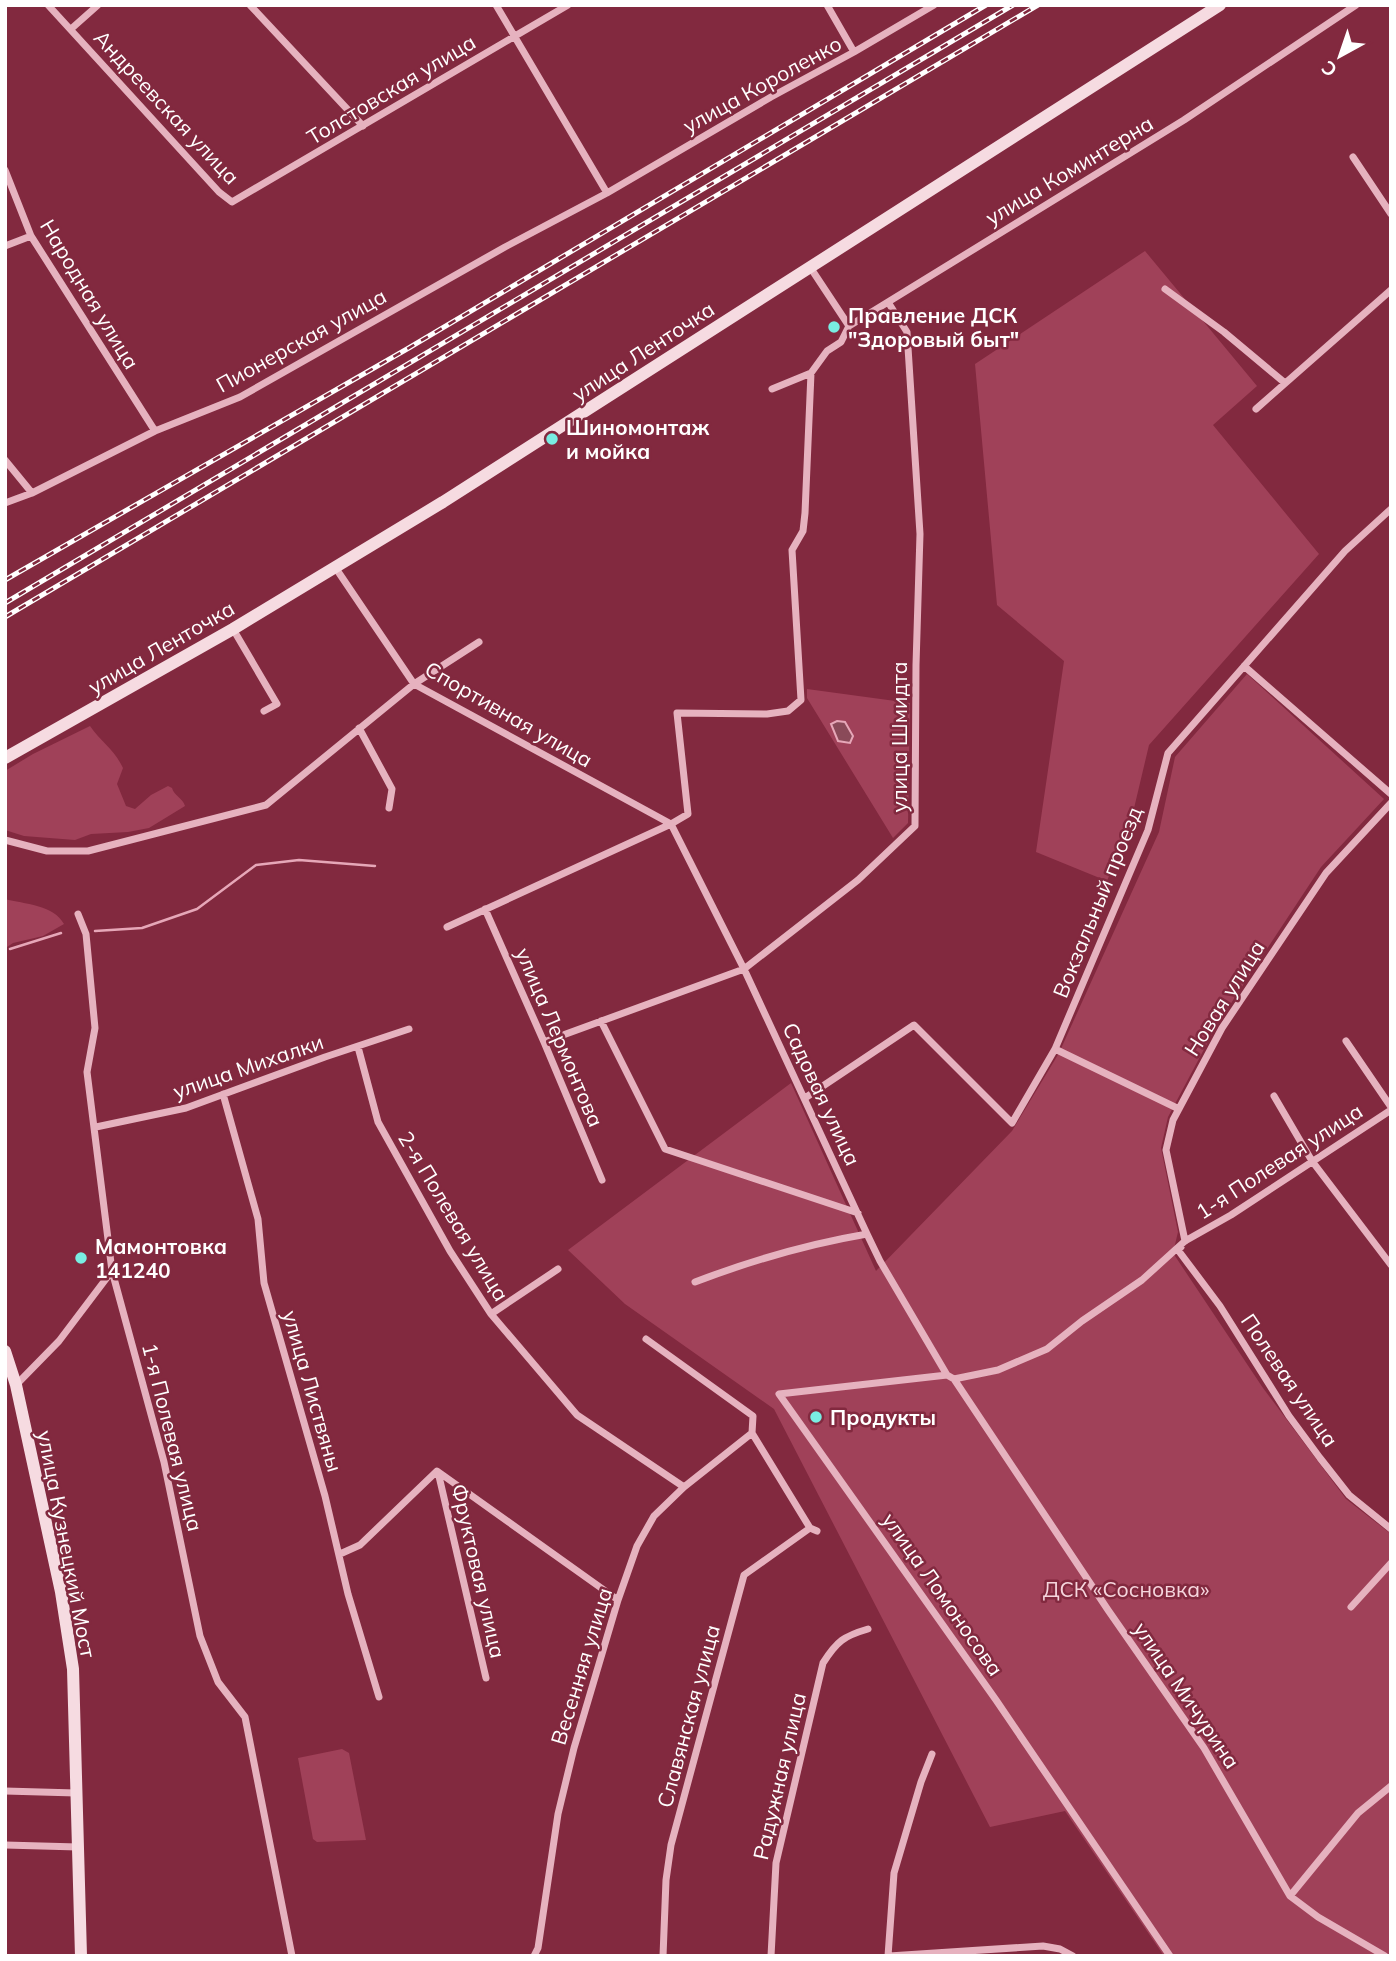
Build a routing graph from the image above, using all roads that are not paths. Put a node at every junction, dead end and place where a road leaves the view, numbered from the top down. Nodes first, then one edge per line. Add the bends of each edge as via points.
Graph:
1 (48, 5) edge
2 (98, 5) edge
3 (250, 5) edge
4 (496, 5) edge
5 (568, 5) edge
6 (827, 5) edge
7 (934, 5) edge
8 (1220, 5) edge
9 (1356, 5) edge
10 (71, 29) junction
11 (515, 36) junction
12 (854, 52) junction
13 (363, 126) junction
14 (1353, 157) dead end
15 (5, 170) edge
16 (607, 192) junction
17 (232, 202) joint
18 (1391, 214) edge
19 (31, 236) junction
20 (5, 246) edge
21 (810, 267) junction
22 (1164, 289) dead end
23 (1391, 290) edge
24 (888, 302) junction
25 (849, 327) junction
26 (811, 373) junction
27 (1285, 383) junction
28 (772, 389) dead end
29 (1256, 409) dead end
30 (155, 431) junction
31 (5, 460) edge
32 (32, 493) junction
33 (5, 503) edge
34 (1391, 509) edge
35 (335, 566) junction
36 (233, 629) junction
37 (479, 642) dead end
38 (1244, 666) junction
39 (414, 684) junction
40 (264, 711) dead end
41 (359, 728) junction
42 (5, 758) edge
43 (1391, 794) edge
44 (1391, 803) edge
45 (389, 808) dead end
46 (671, 824) junction
47 (5, 841) edge
48 (485, 909) junction
49 (78, 914) dead end
50 (447, 927) dead end
51 (744, 970) junction
52 (601, 1021) junction
53 (409, 1029) dead end
54 (1346, 1041) dead end
55 (544, 1042) junction
56 (358, 1047) junction
57 (1055, 1049) junction
58 (223, 1094) junction
59 (1274, 1096) dead end
60 (805, 1098) junction
61 (1179, 1109) junction
62 (1391, 1109) edge
63 (96, 1127) junction
64 (1312, 1161) junction
65 (602, 1180) dead end
66 (858, 1213) junction
67 (867, 1234) junction
68 (1185, 1241) junction
69 (1391, 1265) edge
70 (558, 1269) dead end
71 (112, 1270) junction
72 (695, 1282) dead end
73 (491, 1314) junction
74 (646, 1339) dead end
75 (5, 1351) edge
76 (950, 1377) junction
77 (16, 1385) junction
78 (752, 1433) junction
79 (437, 1471) junction
80 (684, 1487) junction
81 (1391, 1529) edge
82 (340, 1554) junction
83 (1391, 1563) edge
84 (618, 1600) junction
85 (1351, 1607) dead end
86 (868, 1629) dead end
87 (486, 1678) dead end
88 (379, 1697) dead end
89 (932, 1754) dead end
90 (1391, 1786) edge
91 (5, 1791) edge
92 (76, 1793) junction
93 (5, 1845) edge
94 (78, 1847) junction
95 (1290, 1896) junction
96 (81, 1956) edge
97 (292, 1956) edge
98 (534, 1956) edge
99 (663, 1956) edge
100 (771, 1956) edge
101 (888, 1956) edge
102 (1073, 1956) edge
103 (1170, 1956) edge
104 (1385, 1956) edge

1 - 10 street, Андреевская улица
2 - 10 street
3 - 13 street
4 - 11 street
5 - 11 street, Толстовская улица
6 - 12 street
7 - 12 street, улица Короленко
8 - 21 main road, улица Ленточка
9 - 24 street, улица Коминтерна via 1184,120
10 - 17 street, Андреевская улица
11 - 13 street, Толстовская улица
11 - 16 street
12 - 16 street, улица Короленко
13 - 17 street, Толстовская улица
14 - 18 street
15 - 19 street, Народная улица
16 - 30 street, Пионерская улица via 240,397
19 - 20 street
19 - 30 street, Народная улица
21 - 25 street
21 - 35 main road, улица Ленточка via 453,496
22 - 27 street
23 - 27 street
24 - 25 street, улица Коминтерна
24 - 51 street, улица Шмидта via 907,332 920,534 915,826 858,880
25 - 26 street, улица Коминтерна
26 - 28 street, улица Коминтерна
26 - 46 street via 805,513 803,531 792,550 801,700 788,711 767,714 677,713 688,814
27 - 29 street
30 - 32 street, Пионерская улица
31 - 32 street
32 - 33 street, Пионерская улица
34 - 38 street, Вокзальный проезд via 1345,551
35 - 36 main road, улица Ленточка
35 - 39 street, Спортивная улица
36 - 40 street via 277,704
36 - 42 main road, улица Ленточка
37 - 39 street
38 - 43 street
38 - 57 street, Вокзальный проезд via 1168,753 1148,830
39 - 41 street
39 - 46 street, Спортивная улица
41 - 45 street via 392,789
41 - 47 street via 266,806 88,851 47,851
44 - 61 street, Новая улица via 1325,873 1222,1028
46 - 48 street
46 - 51 street, Садовая улица
48 - 50 street
48 - 55 street, улица Лермонтова
49 - 63 street, 1-я Полевая улица via 86,934 94,1028 88,1072
51 - 52 street, улица Шмидта
51 - 60 street, Садовая улица
52 - 55 street, улица Шмидта
52 - 66 street via 665,1149
53 - 56 street, улица Михалки
54 - 62 street
55 - 65 street, улица Лермонтова
56 - 58 street, улица Михалки
56 - 73 street, 2-я Полевая улица via 377,1122
57 - 60 street, Вокзальный проезд via 1012,1123 914,1024
57 - 61 street
58 - 63 street, улица Михалки via 186,1108
58 - 82 street, улица Листвяны via 258,1219 264,1283
59 - 64 street
60 - 66 street, Садовая улица
61 - 68 street, Новая улица via 1166,1150
62 - 64 street, 1-я Полевая улица
63 - 71 street, 1-я Полевая улица
64 - 68 street, 1-я Полевая улица
64 - 69 street
66 - 67 street, Садовая улица
67 - 72 street via 740,1265
67 - 76 street, Садовая улица
68 - 76 street, 1-я Полевая улица via 1142,1280 1047,1349 998,1370
68 - 81 street, Полевая улица via 1178,1250 1220,1306 1289,1416 1349,1495
70 - 73 street
71 - 77 street via 59,1341
71 - 97 street, 1-я Полевая улица via 164,1462 200,1636 218,1682 245,1717
73 - 80 street, 2-я Полевая улица via 577,1415
74 - 78 street via 753,1416
75 - 77 main road, улица Кузнецкий Мост
76 - 95 street, улица Мичурина via 1204,1748
76 - 103 street, улица Ломоносова via 779,1394
77 - 92 main road, улица Кузнецкий Мост via 73,1669
78 - 80 street, Весенняя улица
78 - 99 street, Славянская улица via 813,1530 744,1575 671,1845
79 - 82 street via 360,1545
79 - 84 street
79 - 87 street, Фруктовая улица
80 - 84 street, Весенняя улица via 654,1516 637,1546
82 - 88 street, улица Листвяны
83 - 85 street
84 - 98 street, Весенняя улица via 558,1814
86 - 100 street, Радужная улица via 847,1635 823,1663 776,1863
89 - 101 street via 894,1873
90 - 95 street via 1358,1813
91 - 92 street
92 - 94 main road, улица Кузнецкий Мост
93 - 94 street
94 - 96 main road, улица Кузнецкий Мост
95 - 104 street
101 - 102 street via 1043,1946

